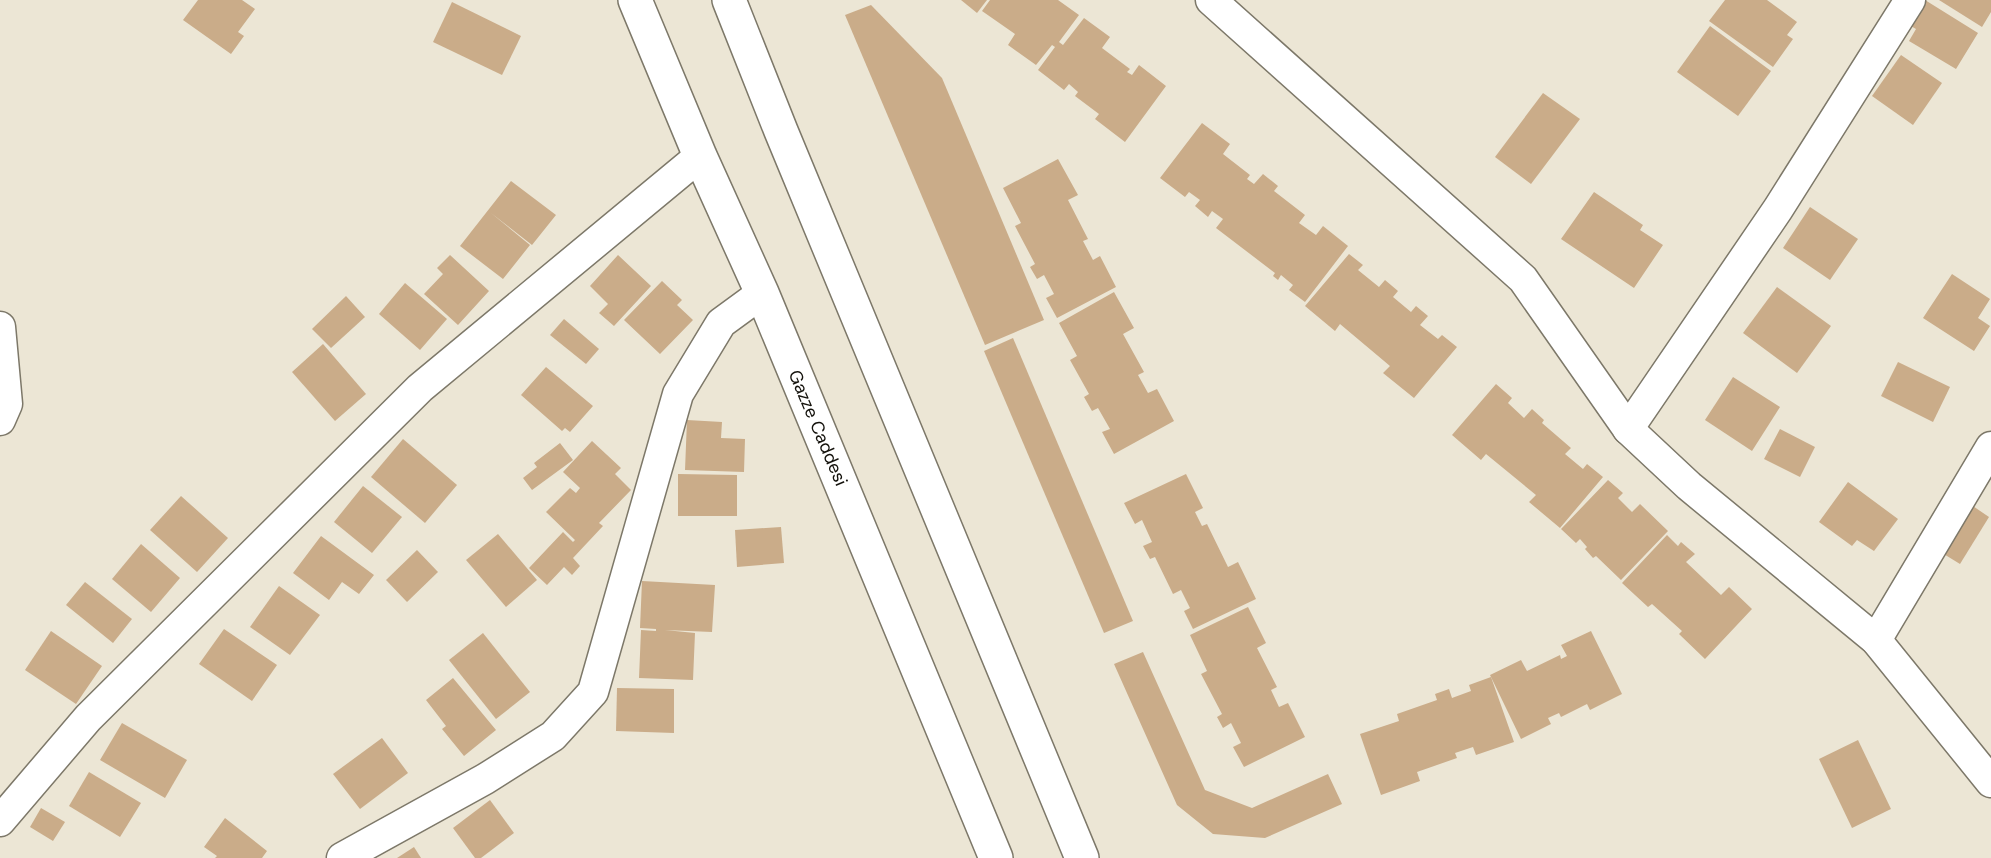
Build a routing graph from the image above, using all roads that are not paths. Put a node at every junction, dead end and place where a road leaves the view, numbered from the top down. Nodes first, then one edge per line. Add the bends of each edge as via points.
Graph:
1 (635, 0) edge
2 (729, 0) edge
3 (1211, 0) edge
4 (1910, 0) edge
5 (700, 156) junction
6 (762, 293) junction
7 (0, 327) edge
8 (0, 420) edge
9 (1628, 429) junction
10 (1991, 447) edge
11 (1876, 640) junction
12 (1991, 782) edge
13 (0, 821) edge
14 (342, 858) edge
15 (996, 858) edge
16 (1082, 858) edge

1 - 5 main road, Gazze Caddesi
2 - 16 main road
3 - 9 street via 1523,279
4 - 9 street via 1778,209
5 - 6 main road, Gazze Caddesi
5 - 13 street via 420,388 88,718
6 - 14 street via 722,323 678,394 593,692 553,736 485,779
6 - 15 main road, Gazze Caddesi
7 - 8 street via 7,404
9 - 11 street via 1689,486
10 - 11 street
11 - 12 street

